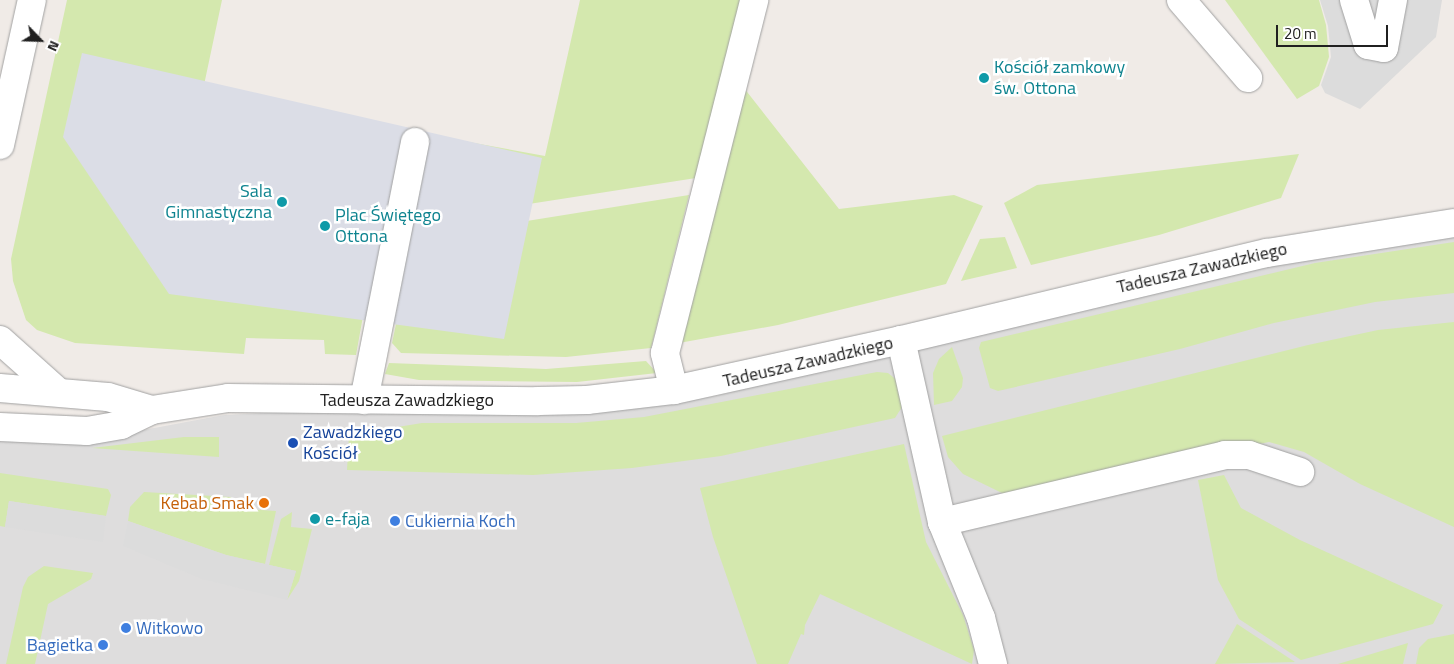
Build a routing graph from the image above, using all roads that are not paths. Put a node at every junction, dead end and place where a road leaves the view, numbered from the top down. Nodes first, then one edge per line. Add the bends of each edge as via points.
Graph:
1 (32, 0) edge
2 (754, 0) edge
3 (1181, 0) edge
4 (1354, 0) edge
5 (1392, 0) edge
6 (1248, 78) dead end
7 (415, 142) dead end
8 (0, 146) edge
9 (1454, 223) edge
10 (0, 340) edge
11 (901, 340) junction
12 (0, 388) edge
13 (674, 390) junction
14 (57, 392) junction
15 (364, 400) junction
16 (152, 410) junction
17 (0, 427) edge
18 (1300, 472) dead end
19 (942, 522) junction
20 (993, 664) edge

1 - 8 street
2 - 13 street via 665,353
3 - 6 street
4 - 5 street via 1368,45 1384,48
7 - 15 street
9 - 11 street, Tadeusza Zawadzkiego via 1267,252
10 - 14 street
11 - 13 street, Tadeusza Zawadzkiego
11 - 19 street
12 - 14 street, Tadeusza Zawadzkiego
13 - 15 street, Tadeusza Zawadzkiego via 587,400
14 - 16 street, Tadeusza Zawadzkiego via 108,397
15 - 16 street, Tadeusza Zawadzkiego via 228,398
16 - 17 street, Tadeusza Zawadzkiego via 121,425 87,431
18 - 19 street via 1257,456 1225,455
19 - 20 street via 980,618

